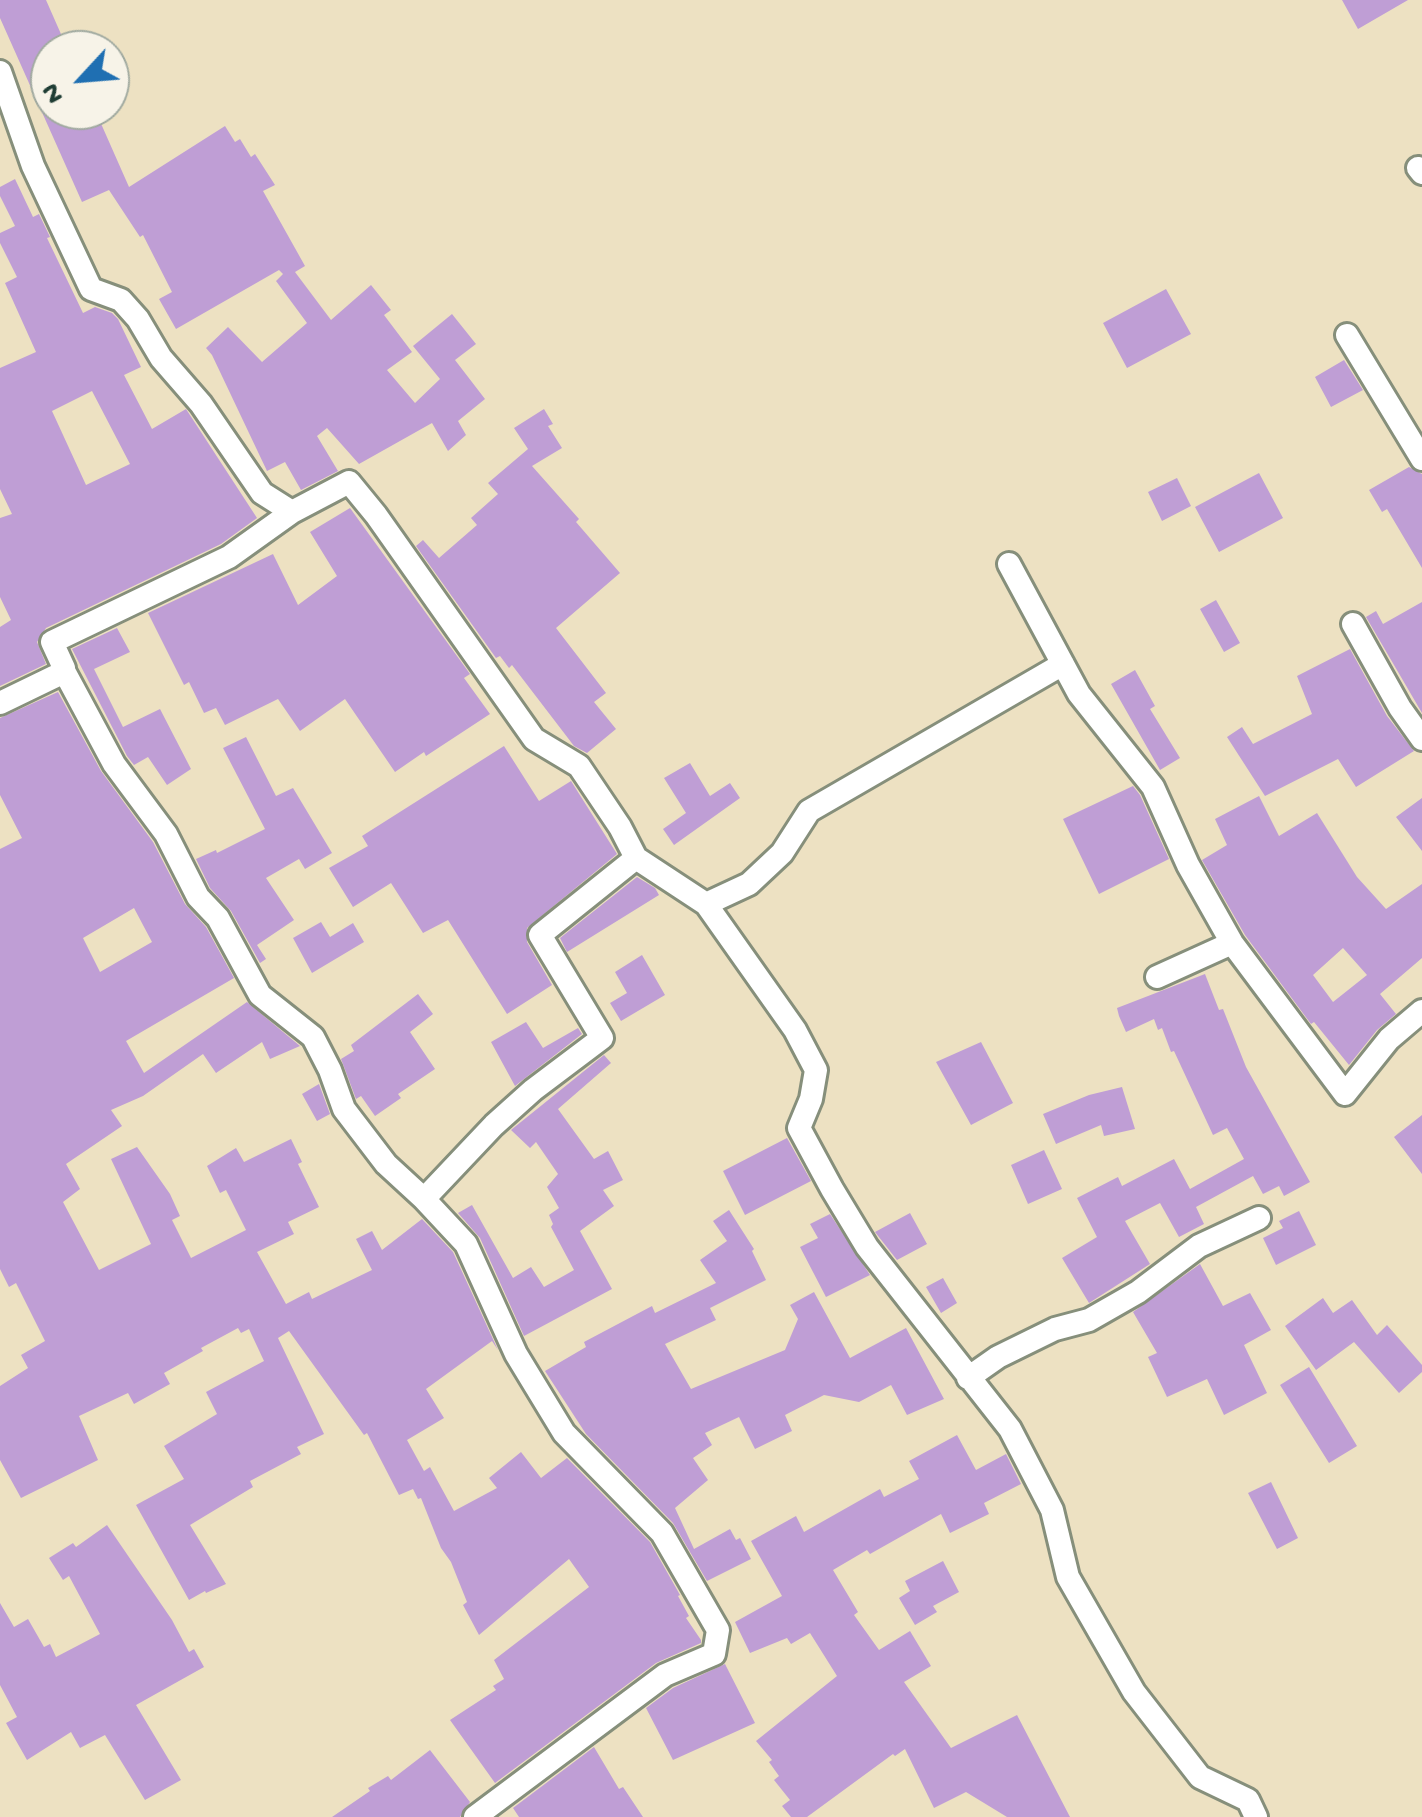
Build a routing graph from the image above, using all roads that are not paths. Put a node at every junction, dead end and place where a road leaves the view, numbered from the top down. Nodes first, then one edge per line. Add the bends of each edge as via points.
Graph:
1 (0, 72) edge
2 (1346, 335) dead end
3 (1422, 458) edge
4 (292, 512) junction
5 (1009, 564) dead end
6 (1353, 624) dead end
7 (1064, 664) junction
8 (63, 669) junction
9 (0, 703) edge
10 (1422, 740) edge
11 (636, 858) junction
12 (706, 904) junction
13 (1232, 943) junction
14 (1157, 977) dead end
15 (1422, 1011) edge
16 (424, 1199) junction
17 (1258, 1218) dead end
18 (968, 1378) junction
19 (475, 1817) edge
20 (1256, 1817) edge

1 - 4 street via 41,185 91,288 121,300 262,492
2 - 3 street
4 - 8 street via 228,557 52,642
4 - 11 street via 349,482 534,739 578,766
5 - 7 street
6 - 10 street
7 - 12 street via 809,811 782,853 749,884
7 - 13 street via 1079,694 1153,787
8 - 9 street
8 - 16 street via 114,764 166,834 260,994 313,1038 344,1109 386,1164
11 - 12 street
11 - 16 street via 540,936 602,1038 533,1090
12 - 18 street via 816,1070 799,1128 832,1188 867,1247
13 - 14 street
13 - 15 street via 1345,1094 1389,1039
16 - 19 street via 466,1244 516,1354 564,1433 662,1534 718,1630 714,1654 665,1676
17 - 18 street via 1198,1246 1089,1320 1055,1329
18 - 20 street via 1010,1429 1052,1510 1068,1577 1134,1692 1200,1778 1248,1800

